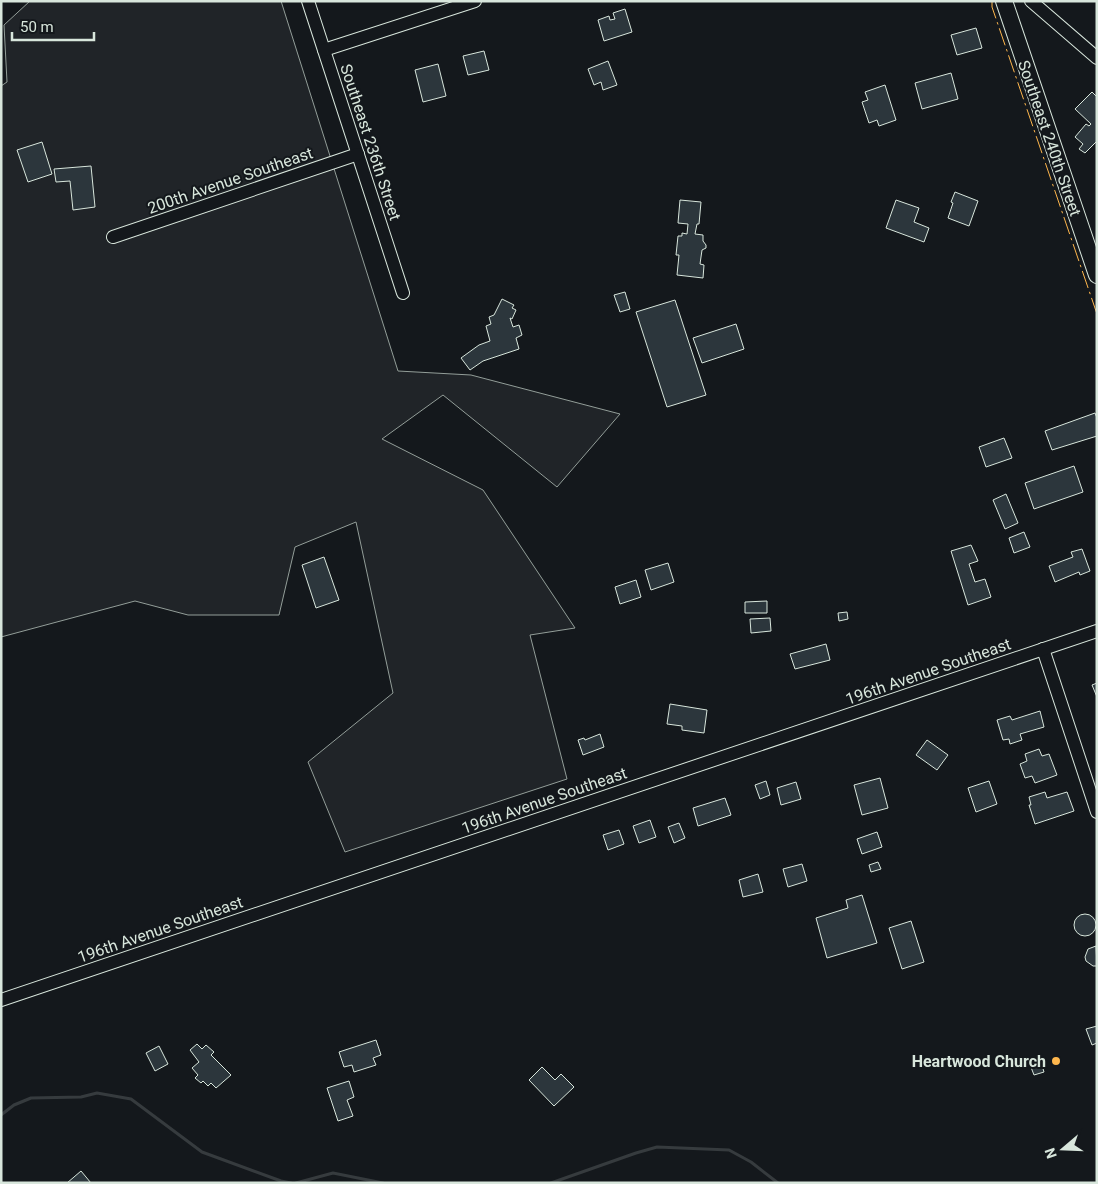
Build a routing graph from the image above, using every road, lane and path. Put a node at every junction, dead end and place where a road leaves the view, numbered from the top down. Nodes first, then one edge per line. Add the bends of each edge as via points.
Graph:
1 (308, 1) edge
2 (475, 1) edge
3 (1004, 1) edge
4 (1031, 1) edge
5 (324, 50) junction
6 (1097, 58) edge
7 (358, 154) junction
8 (113, 237) dead end
9 (1097, 275) edge
10 (403, 293) dead end
11 (1097, 631) edge
12 (1043, 649) junction
13 (1097, 812) edge
14 (1, 1000) edge

1 - 5 street, Southeast 236th Street
2 - 5 street
3 - 9 main road, Southeast 240th Street
4 - 6 street
5 - 7 street, Southeast 236th Street
7 - 8 street, 200th Avenue Southeast
7 - 10 street, Southeast 236th Street
11 - 12 street, 196th Avenue Southeast
12 - 13 street
12 - 14 street, 196th Avenue Southeast

